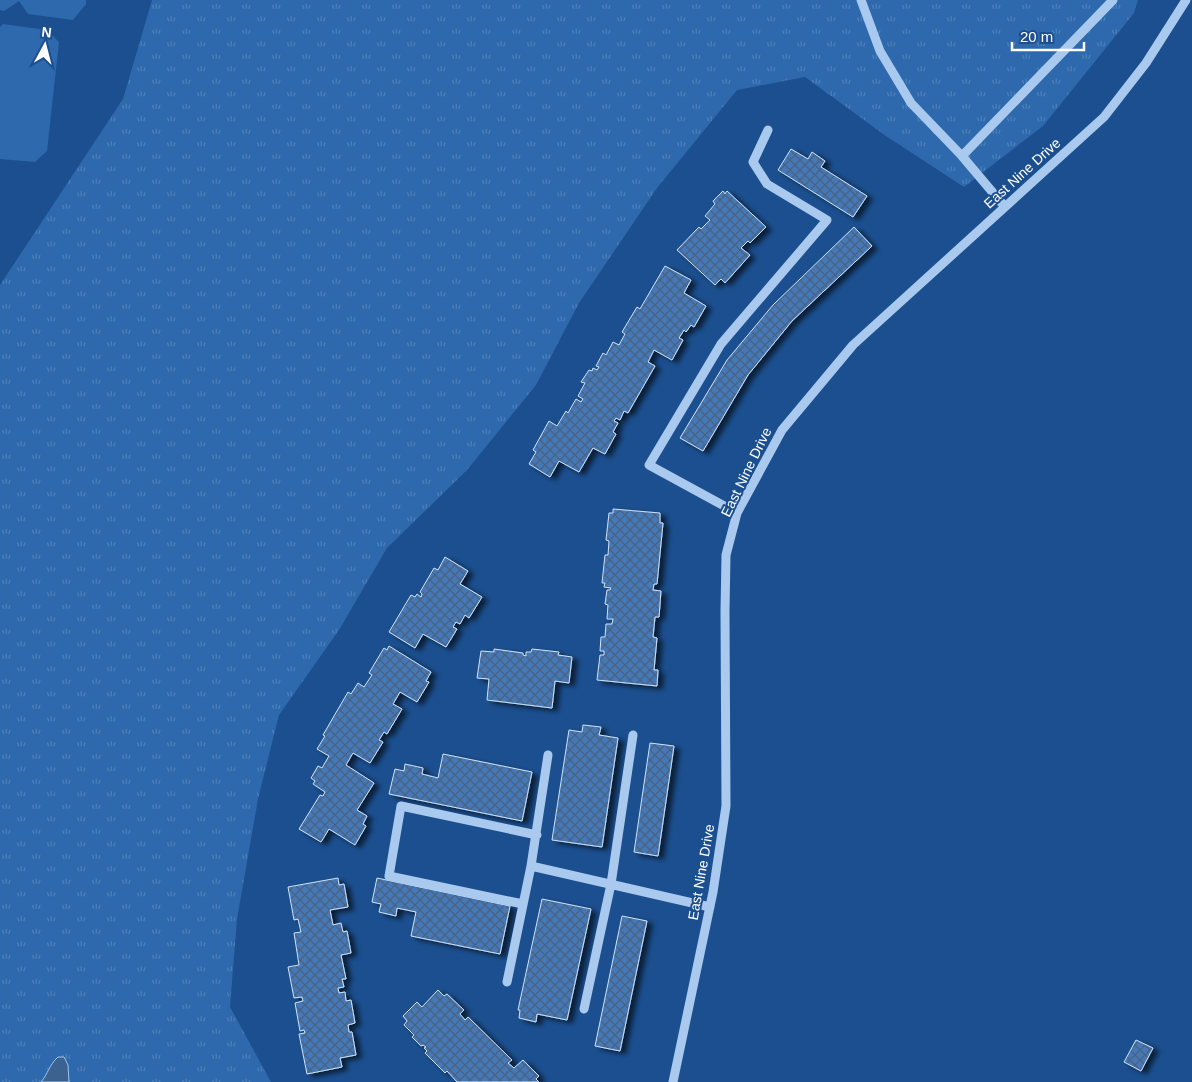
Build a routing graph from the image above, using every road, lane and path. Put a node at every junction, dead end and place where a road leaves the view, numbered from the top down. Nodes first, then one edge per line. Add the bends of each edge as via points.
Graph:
1 (861, 0) edge
2 (1113, 0) edge
3 (1186, 0) edge
4 (768, 130) dead end
5 (962, 156) junction
6 (1005, 207) junction
7 (737, 513) junction
8 (633, 735) dead end
9 (548, 755) dead end
10 (537, 835) junction
11 (531, 866) junction
12 (612, 884) junction
13 (523, 904) junction
14 (710, 907) junction
15 (507, 982) dead end
16 (584, 1009) dead end
17 (673, 1082) edge

1 - 5 street via 880,51 911,103
2 - 5 street
3 - 6 street, East Nine Drive via 1146,63 1104,118
4 - 7 street via 752,162 767,184 828,220 721,344 649,465
5 - 6 street
6 - 7 street, East Nine Drive via 853,345 782,430
7 - 14 street, East Nine Drive via 726,555 726,806
8 - 12 street
9 - 10 street
10 - 11 street
10 - 13 street via 401,806 389,876
11 - 12 street
11 - 13 street
12 - 14 street
12 - 16 street
13 - 15 street
14 - 17 street, East Nine Drive

